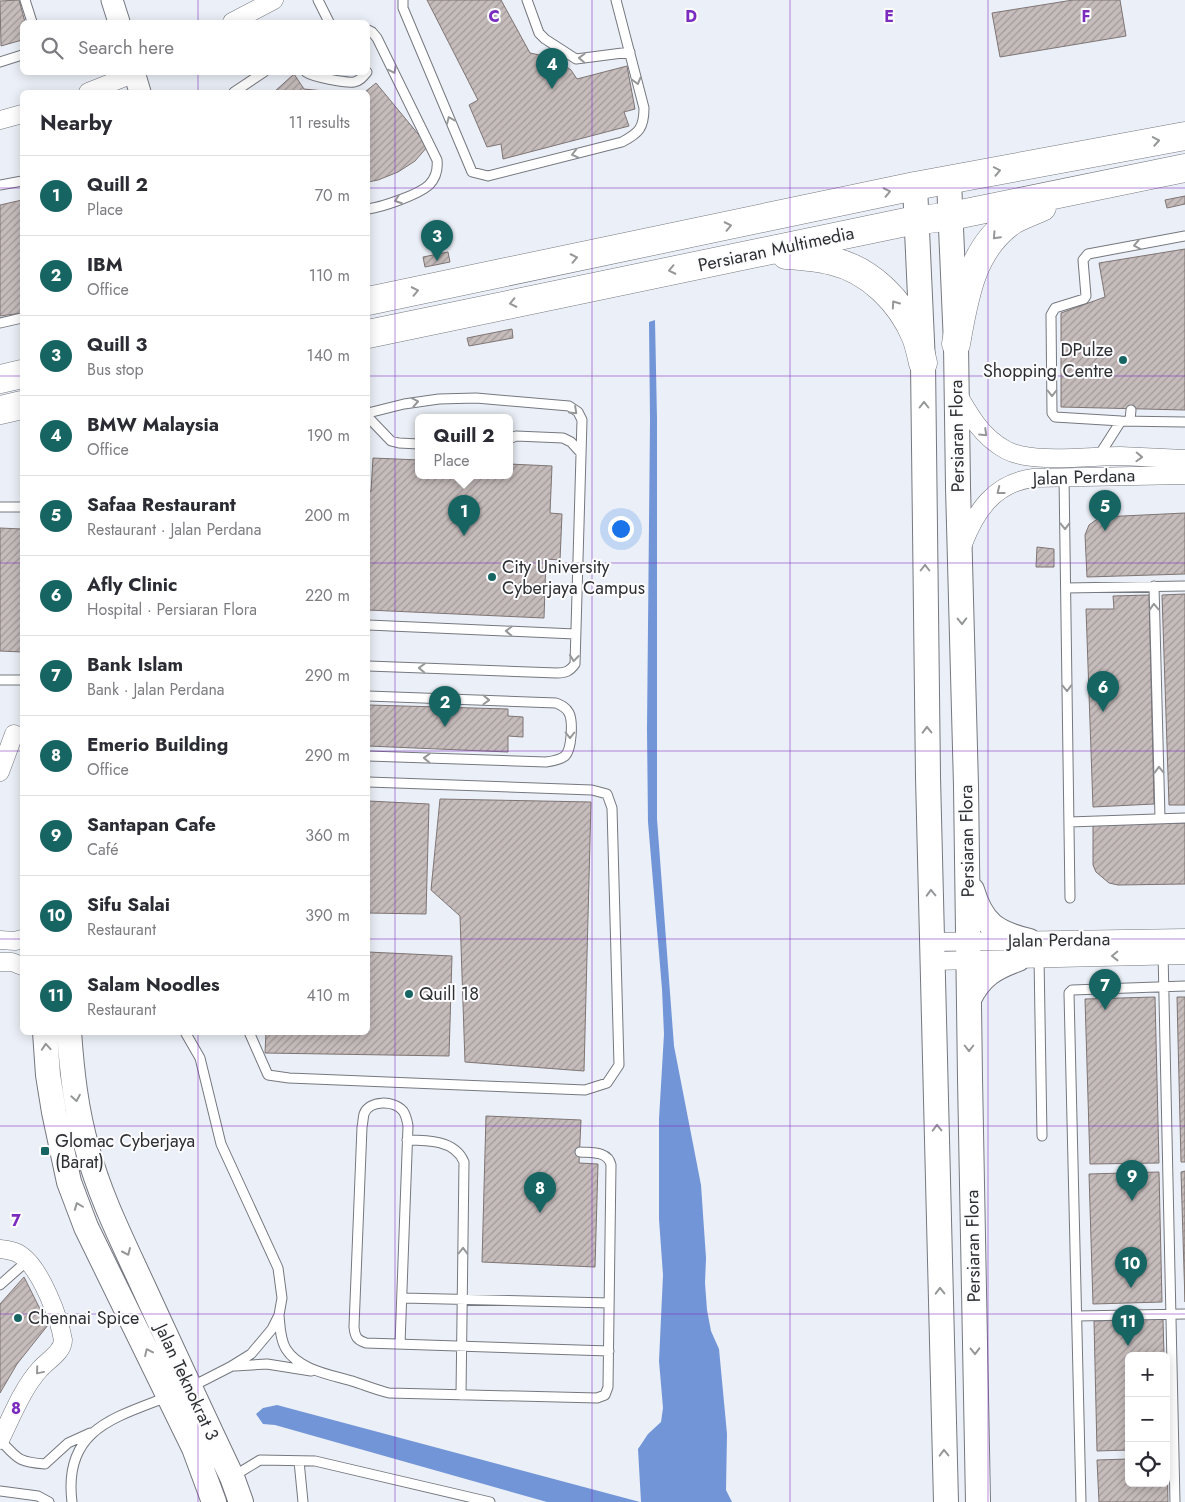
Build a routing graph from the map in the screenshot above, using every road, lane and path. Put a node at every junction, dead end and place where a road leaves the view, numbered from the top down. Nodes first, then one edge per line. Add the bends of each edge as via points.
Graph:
1 (25, 0) edge
2 (112, 0) edge
3 (274, 0) edge
4 (318, 0) edge
5 (403, 0) edge
6 (527, 0) edge
7 (616, 0) edge
8 (31, 20) edge
9 (118, 20) edge
10 (236, 20) edge
11 (328, 20) edge
12 (370, 31) edge
13 (630, 52) junction
14 (20, 55) edge
15 (0, 62) edge
16 (260, 75) edge
17 (310, 75) edge
18 (364, 75) edge
19 (136, 78) edge
20 (95, 90) edge
21 (237, 90) edge
22 (20, 115) edge
23 (0, 120) edge
24 (1185, 136) edge
25 (1185, 168) edge
26 (20, 181) edge
27 (949, 181) junction
28 (0, 185) edge
29 (1102, 185) junction
30 (915, 186) junction
31 (370, 209) edge
32 (951, 216) junction
33 (916, 220) junction
34 (1185, 236) edge
35 (754, 254) junction
36 (370, 301) edge
37 (20, 318) edge
38 (0, 323) edge
39 (370, 334) edge
40 (956, 344) junction
41 (923, 363) junction
42 (20, 374) edge
43 (0, 379) edge
44 (957, 392) junction
45 (20, 405) edge
46 (0, 410) edge
47 (1131, 410) dead end
48 (370, 412) edge
49 (370, 419) edge
50 (1126, 420) junction
51 (1185, 422) edge
52 (513, 437) edge
53 (415, 444) edge
54 (581, 453) junction
55 (1098, 457) junction
56 (1185, 459) edge
57 (1185, 475) edge
58 (1064, 477) junction
59 (0, 507) edge
60 (20, 507) edge
61 (960, 550) junction
62 (1154, 586) junction
63 (1185, 586) edge
64 (1066, 588) junction
65 (370, 625) edge
66 (575, 634) junction
67 (370, 666) edge
68 (0, 680) edge
69 (20, 680) edge
70 (370, 696) edge
71 (12, 733) edge
72 (370, 756) edge
73 (0, 772) edge
74 (370, 782) edge
75 (1160, 818) junction
76 (1185, 818) edge
77 (1069, 822) junction
78 (968, 874) junction
79 (1070, 898) dead end
80 (1185, 938) edge
81 (0, 940) edge
82 (20, 940) edge
83 (1164, 947) junction
84 (932, 951) junction
85 (968, 951) junction
86 (1029, 952) junction
87 (1185, 955) edge
88 (0, 962) edge
89 (20, 965) edge
90 (1185, 986) edge
91 (1164, 987) junction
92 (969, 999) junction
93 (46, 1035) edge
94 (187, 1035) edge
95 (250, 1035) edge
96 (72, 1039) edge
97 (1042, 1136) dead end
98 (407, 1140) junction
99 (580, 1152) dead end
100 (0, 1249) edge
101 (28, 1261) junction
102 (0, 1285) edge
103 (402, 1298) junction
104 (463, 1300) junction
105 (609, 1303) junction
106 (1171, 1314) junction
107 (1185, 1314) edge
108 (279, 1315) junction
109 (1077, 1316) junction
110 (400, 1344) junction
111 (462, 1346) junction
112 (609, 1351) junction
113 (230, 1367) junction
114 (334, 1376) junction
115 (179, 1392) junction
116 (461, 1394) junction
117 (91, 1433) junction
118 (0, 1440) edge
119 (300, 1461) junction
120 (232, 1477) junction
121 (0, 1491) edge
122 (49, 1502) edge
123 (72, 1502) edge
124 (214, 1502) edge
125 (241, 1502) edge
126 (304, 1502) edge
127 (490, 1502) edge
128 (946, 1502) edge
129 (978, 1502) edge
130 (1081, 1502) edge
131 (1175, 1502) edge

1 - 8 lane
2 - 9 street
3 - 10 street
4 - 11 lane
13 -> 5 lane via 644,108 644,118 637,134 622,142 488,176 472,172 403,8
13 -> 6 lane via 576,59 539,33
7 - 13 lane
12 -> 31 lane via 378,38 438,168 429,185 407,197
14 - 15 lane
16 - 21 lane
17 - 18 lane via 353,82
19 - 20 street
22 - 23 street
27 -> 24 main road, Persiaran Multimedia
25 - 29 main road, Persiaran Multimedia
26 - 28 lane
27 - 30 main road, Persiaran Multimedia
27 - 32 main road, Persiaran Flora
29 - 32 main road, Persiaran Multimedia
29 -> 40 main road via 1013,220 994,238 970,278
30 - 33 main road, Persiaran Flora
36 -> 30 main road, Persiaran Multimedia
32 - 33 main road, Persiaran Multimedia
32 - 40 main road, Persiaran Flora
33 - 35 main road, Persiaran Multimedia
33 - 41 main road, Persiaran Flora
34 -> 50 lane via 1088,254 1083,260 1086,296 1051,312 1052,413 1055,417
35 -> 39 main road, Persiaran Multimedia
41 -> 35 main road via 916,336 905,317 876,282 855,269 832,261
37 - 38 lane
40 - 44 main road, Persiaran Flora
84 -> 41 main road, Persiaran Flora
42 - 43 main road
44 -> 55 street, Jalan Perdana via 980,431 1008,451 1043,458
44 - 61 main road, Persiaran Flora
45 - 46 main road
47 - 50 lane
48 -> 54 lane via 438,399 476,398 569,406 578,412 582,420
49 - 53 lane via 391,441
50 - 51 lane
50 - 55 lane
52 - 54 lane via 564,438
54 - 66 lane
55 -> 56 street, Jalan Perdana
57 - 58 street, Jalan Perdana
58 -> 61 street, Jalan Perdana via 1022,479 1002,489 981,508
58 -> 64 lane
59 - 60 lane
61 -> 78 main road, Persiaran Flora
62 - 63 lane
62 - 64 lane
75 -> 62 lane
64 -> 77 lane
66 -> 65 lane
66 -> 67 lane via 575,664 564,673
68 - 69 lane
70 -> 72 lane via 556,703 569,712 570,721 570,747 563,758 555,761
71 - 73 street
74 - 95 lane via 592,790 607,794 612,808 619,1065 607,1084 585,1090 288,1078 268,1074
75 - 76 lane
75 - 77 lane
77 - 79 lane
78 - 85 main road, Persiaran Flora
78 - 86 main road via 984,918
80 - 83 street, Jalan Perdana
81 - 82 street
83 - 86 street, Jalan Perdana
83 - 87 street, Jalan Perdana
83 - 91 lane
84 - 85 street, Jalan Perdana
128 -> 84 main road, Persiaran Flora
85 - 86 street, Jalan Perdana
85 - 92 main road, Persiaran Flora
86 - 92 main road via 982,979
86 - 97 lane
88 - 89 street
90 - 91 lane
91 - 106 lane
91 - 109 lane via 1072,990 1069,993
92 -> 129 main road, Persiaran Flora
115 -> 93 main road, Jalan Teknokrat 3 via 86,1227 69,1182 48,1075
94 - 108 lane via 200,1058 221,1144 278,1268 282,1298
96 -> 115 main road, Jalan Teknokrat 3 via 72,1076 86,1148 162,1331
98 - 103 lane
104 -> 98 lane via 464,1162 456,1151 441,1143
98 - 110 lane via 406,1118 395,1104 376,1104 364,1113 355,1335 366,1343
99 - 105 lane via 600,1154 610,1159
100 - 101 street via 17,1253
101 - 102 lane
101 -> 118 street via 41,1279 62,1332 63,1345 23,1393
103 - 104 lane
103 - 110 lane
104 - 105 lane
104 - 111 lane
105 - 112 lane
106 - 107 lane
106 - 109 lane
106 - 131 lane
108 - 113 lane via 251,1354
108 - 114 lane via 286,1349 317,1371
109 - 130 lane
110 - 111 lane
111 - 112 lane
111 - 116 lane
112 - 116 lane via 608,1386 605,1395 597,1398
113 - 114 lane via 267,1364
113 - 115 lane
114 - 116 lane via 389,1393
115 - 117 lane via 120,1416
115 - 120 main road, Jalan Teknokrat 3
115 - 124 main road, Jalan Teknokrat 3 via 194,1448
117 - 118 lane via 68,1443 45,1464 25,1463
117 - 123 lane via 74,1460 69,1484
119 - 120 lane via 260,1460
119 - 126 lane
119 - 127 lane via 324,1462
120 - 125 main road, Jalan Teknokrat 3
121 - 122 lane via 38,1496

